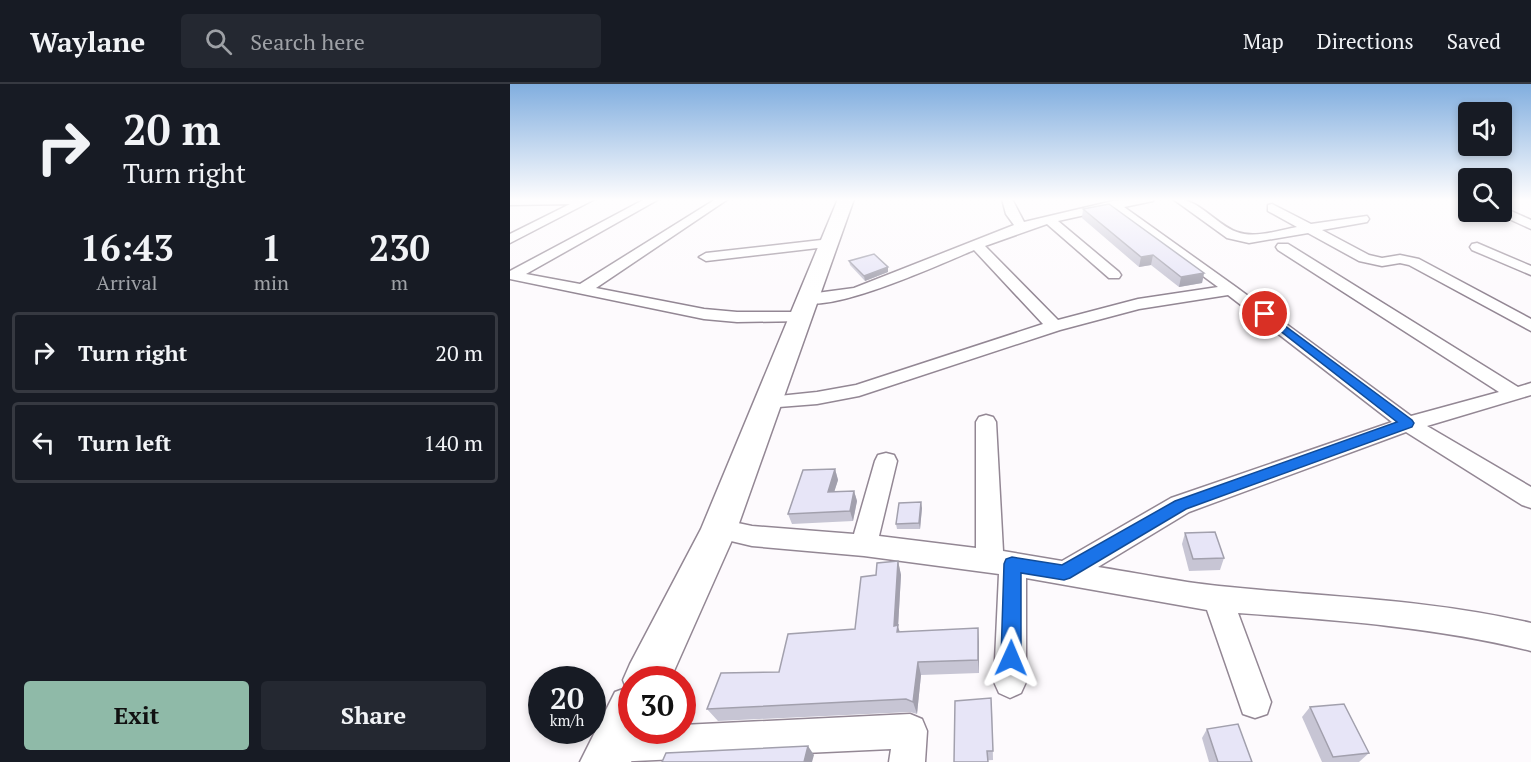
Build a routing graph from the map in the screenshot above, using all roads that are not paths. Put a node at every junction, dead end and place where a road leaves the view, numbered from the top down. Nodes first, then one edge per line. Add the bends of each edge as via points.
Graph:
1 (526, 231) edge
2 (594, 231) edge
3 (674, 231) edge
4 (834, 231) edge
5 (1011, 231) edge
6 (1063, 231) edge
7 (1148, 231) edge
8 (1228, 231) edge
9 (1303, 231) edge
10 (1314, 231) edge
11 (510, 239) edge
12 (830, 243) junction
13 (976, 244) junction
14 (1283, 247) dead end
15 (1477, 247) dead end
16 (706, 257) dead end
17 (1531, 271) edge
18 (512, 275) edge
19 (1114, 275) dead end
20 (583, 290) junction
21 (1231, 290) junction
22 (805, 308) junction
23 (1054, 326) junction
24 (1531, 326) edge
25 (1522, 391) edge
26 (766, 402) junction
27 (986, 422) dead end
28 (1408, 423) junction
29 (886, 461) dead end
30 (1531, 499) edge
31 (719, 529) junction
32 (864, 546) junction
33 (1001, 563) junction
34 (1064, 573) junction
35 (1218, 599) junction
36 (1526, 640) edge
37 (653, 666) edge
38 (1010, 682) dead end
39 (1255, 702) dead end
40 (617, 739) edge
41 (907, 762) edge

1 - 11 street
2 - 18 street
3 - 20 street
4 - 12 highway
5 - 13 street
6 - 19 street
7 - 21 street
8 - 9 street via 1240,238 1260,239
10 - 24 street via 1370,260 1414,262
12 - 16 street
12 - 22 highway
13 - 22 street
13 - 23 street
14 - 25 street
15 - 17 street
18 - 20 street
20 - 22 street via 737,317
21 - 23 street via 1138,303
21 - 28 street
22 - 26 highway
23 - 26 street via 859,390
25 - 28 street
26 - 31 highway
27 - 33 street
28 - 30 street
28 - 34 street via 1180,505
29 - 32 street
31 - 32 street via 752,537
31 - 37 highway
32 - 33 street
33 - 34 street
33 - 38 street
34 - 35 street
35 - 36 street via 1490,627
35 - 39 street
40 - 41 street via 910,732

